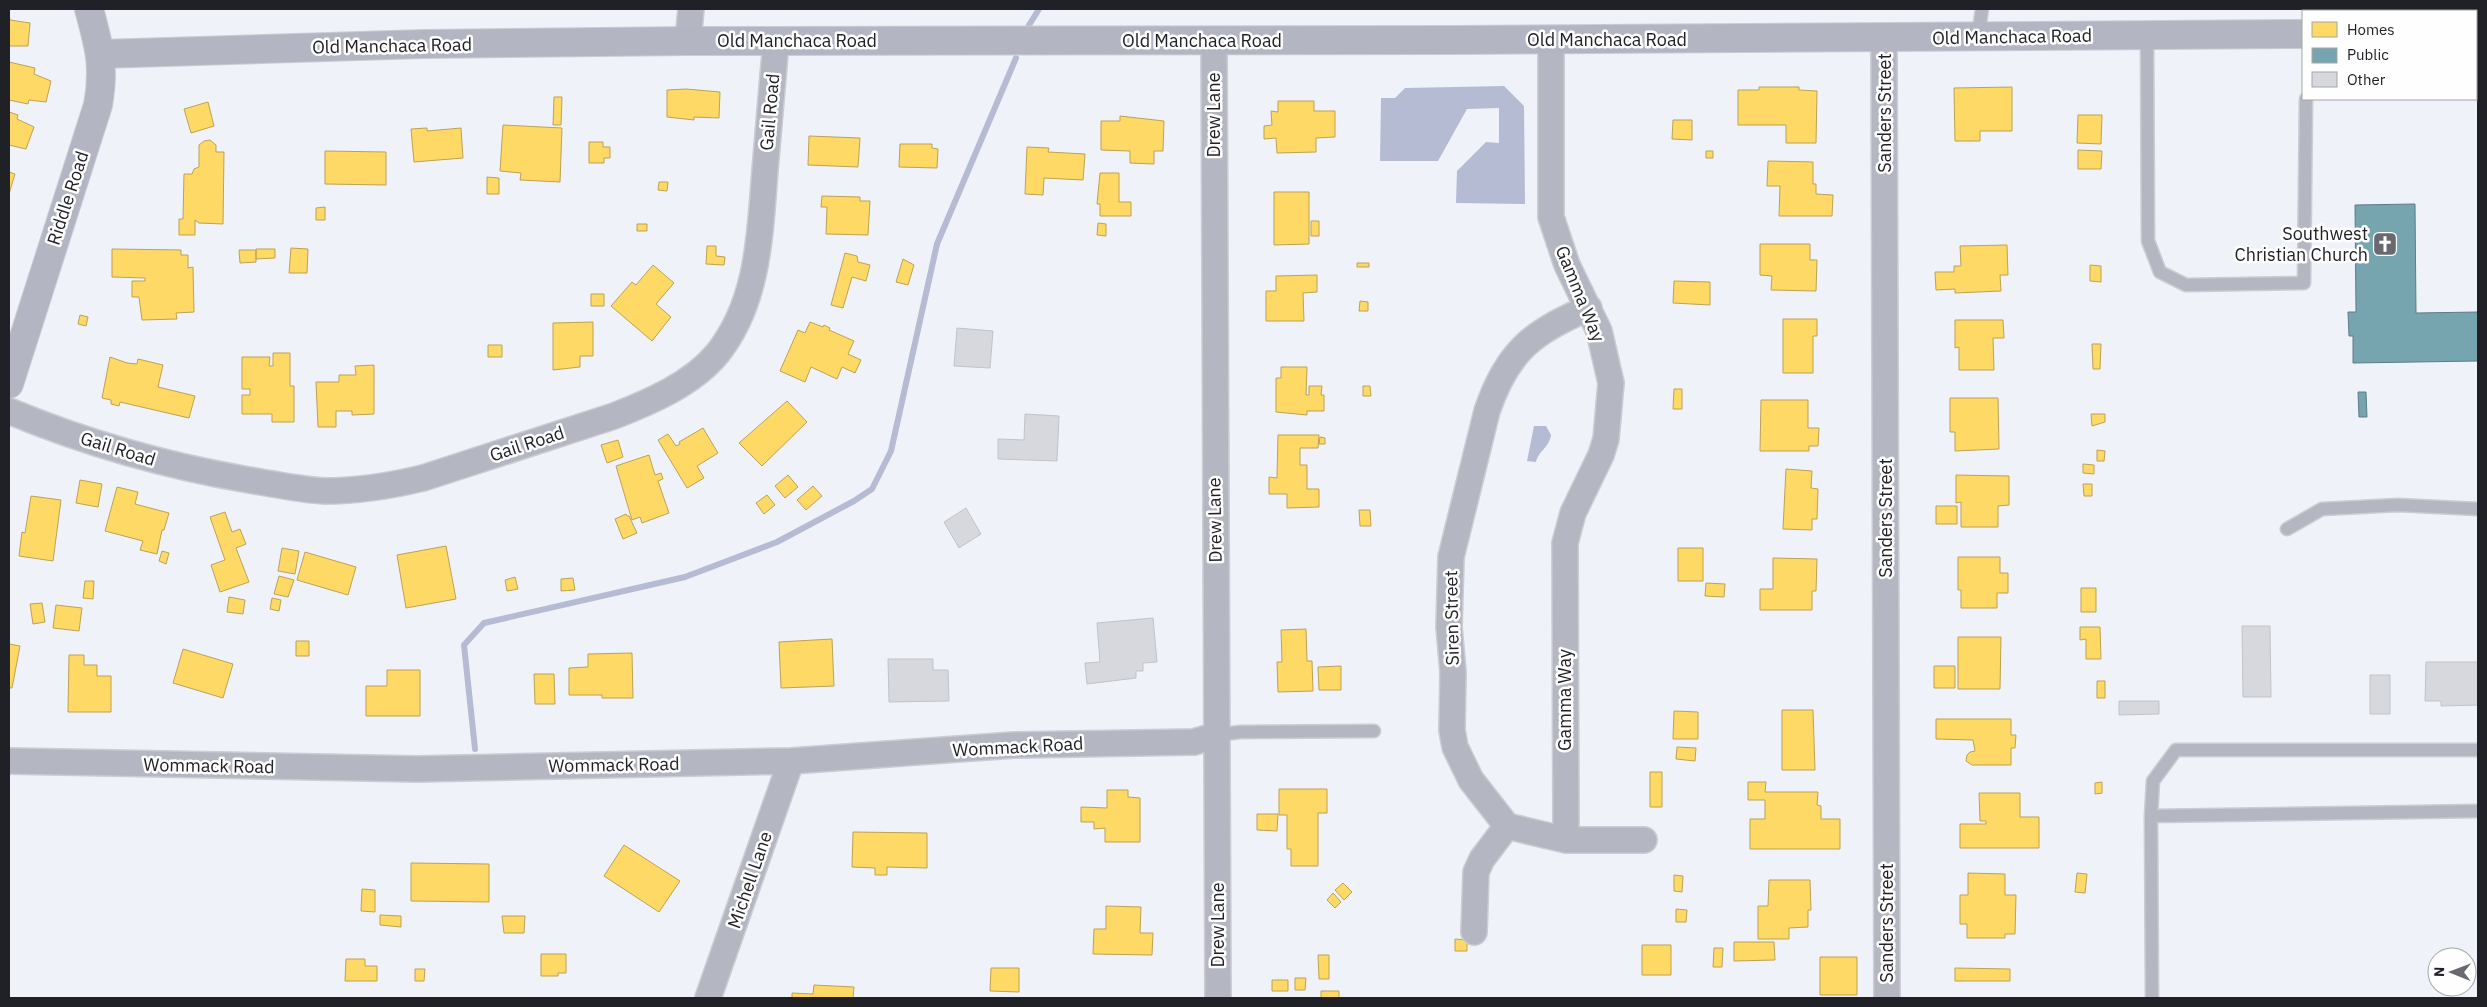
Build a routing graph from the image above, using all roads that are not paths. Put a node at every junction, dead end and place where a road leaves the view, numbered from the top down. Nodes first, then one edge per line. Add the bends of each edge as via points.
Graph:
1 (89, 9) edge
2 (691, 9) edge
3 (1982, 9) edge
4 (2302, 34) edge
5 (2147, 35) junction
6 (1978, 37) junction
7 (1884, 38) junction
8 (1551, 40) junction
9 (776, 41) junction
10 (1214, 41) junction
11 (688, 42) junction
12 (101, 54) junction
13 (2306, 100) edge
14 (1589, 308) junction
15 (9, 384) edge
16 (9, 411) edge
17 (2478, 509) edge
18 (2287, 529) dead end
19 (1374, 731) dead end
20 (1217, 735) junction
21 (2478, 750) edge
22 (9, 761) edge
23 (791, 761) junction
24 (2478, 811) edge
25 (2151, 816) junction
26 (1507, 826) junction
27 (1566, 840) junction
28 (1644, 840) dead end
29 (1474, 932) dead end
30 (708, 998) edge
31 (1218, 998) edge
32 (1887, 998) edge
33 (2152, 998) edge

1 - 12 street, Riddle Road
2 - 11 street
3 - 6 lane
4 - 5 street, Old Manchaca Road
5 - 6 street, Old Manchaca Road
5 - 13 lane via 2148,241 2160,272 2186,285 2304,283
6 - 7 street, Old Manchaca Road
7 - 8 street, Old Manchaca Road
7 - 32 street, Sanders Street
8 - 10 street, Old Manchaca Road
8 - 14 street, Gamma Way via 1551,217 1567,265
9 - 10 street, Old Manchaca Road
9 - 11 street, Old Manchaca Road
9 - 16 street, Gail Road via 760,239 746,302 717,354 697,372 644,404 422,478 384,487 323,491 196,471 51,428
10 - 20 street, Drew Lane
11 - 12 street, Old Manchaca Road via 424,44
12 - 15 street, Riddle Road via 102,80 98,105
14 - 26 street, Siren Street via 1543,330 1505,370 1487,411 1451,557 1449,627 1455,747 1472,780
14 - 27 street, Gamma Way via 1611,384 1610,411 1601,456 1573,513 1565,543
17 - 18 lane via 2398,505 2322,509
19 - 20 lane
20 - 23 street, Wommack Road via 1194,742 1014,745
20 - 31 street, Drew Lane
21 - 25 lane via 2176,750 2154,781
22 - 23 street, Wommack Road via 356,770
23 - 30 street, Michell Lane
24 - 25 lane
25 - 33 lane
26 - 27 street
26 - 29 street via 1476,872
27 - 28 street

